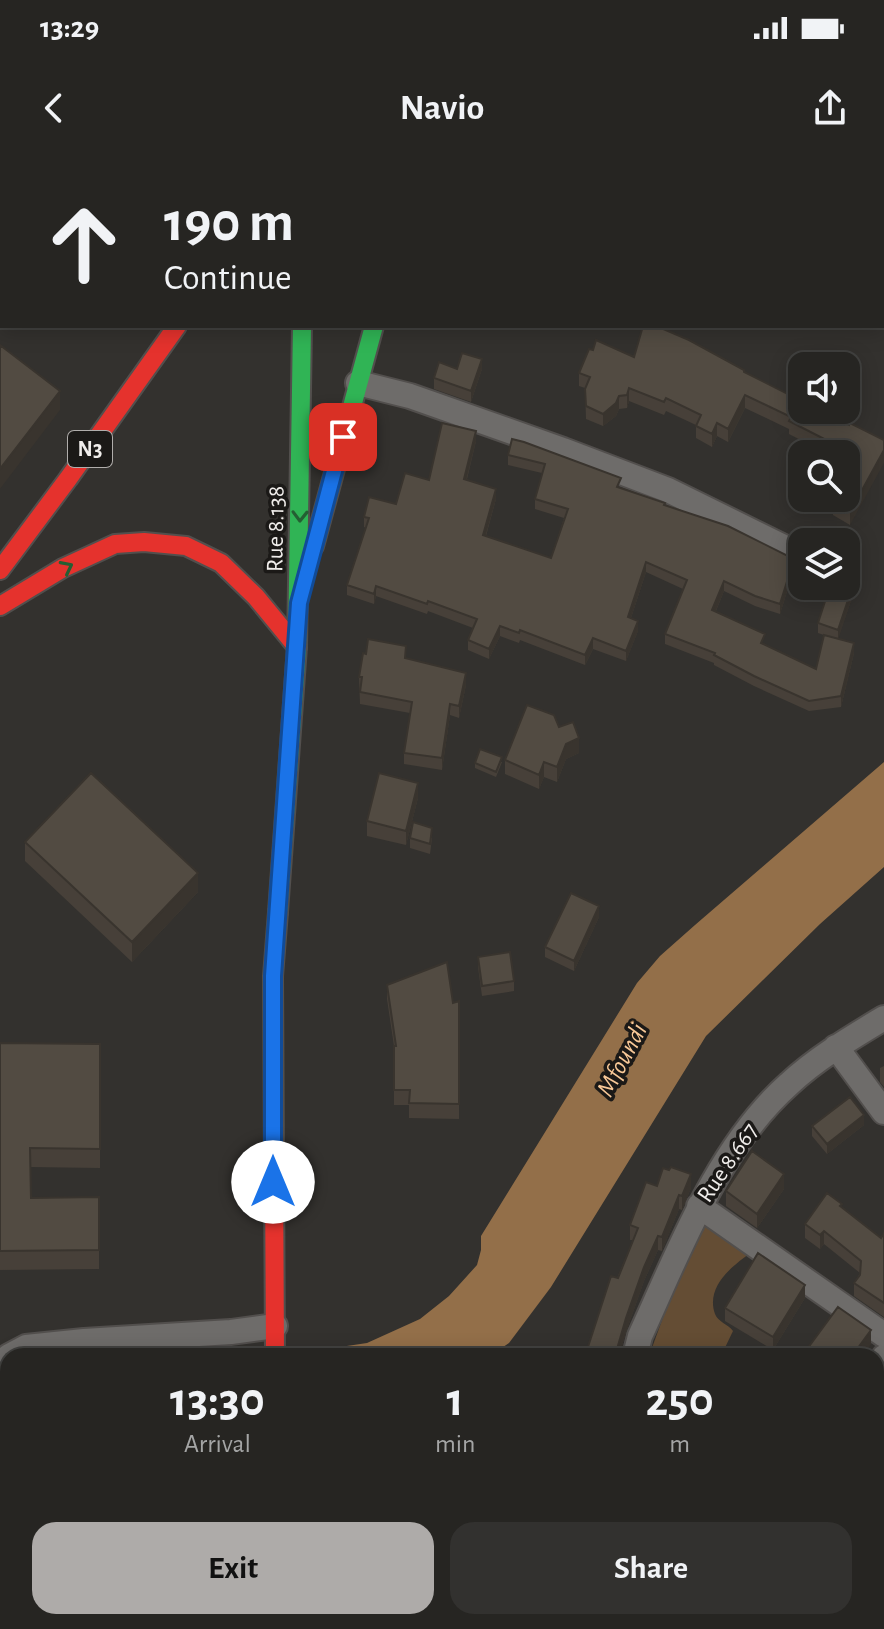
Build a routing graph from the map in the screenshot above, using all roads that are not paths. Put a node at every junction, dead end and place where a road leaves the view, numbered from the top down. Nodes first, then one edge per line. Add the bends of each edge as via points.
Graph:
1 (176, 328) edge
2 (302, 328) edge
3 (373, 328) edge
4 (358, 383) junction
5 (788, 549) edge
6 (0, 570) edge
7 (299, 603) junction
8 (0, 606) edge
9 (297, 647) junction
10 (884, 1018) edge
11 (836, 1047) junction
12 (884, 1112) edge
13 (699, 1206) junction
14 (884, 1335) edge
15 (275, 1340) edge
16 (24, 1348) edge
17 (637, 1348) edge

1 - 6 main road, N3
2 -> 7 main road, Rue 8.138
3 - 4 main road
4 - 5 street via 410,396 668,490
4 - 7 main road
7 - 9 main road, Rue 8.138
8 -> 9 main road via 115,544 186,546 231,572
9 - 15 main road, Rue 8.138 via 273,976
10 - 11 street, Rue 8.667
11 - 12 street
11 - 13 street, Rue 8.667 via 788,1085 756,1120
13 - 14 street
13 - 17 street, Rue 8.667
15 - 16 street via 231,1332

